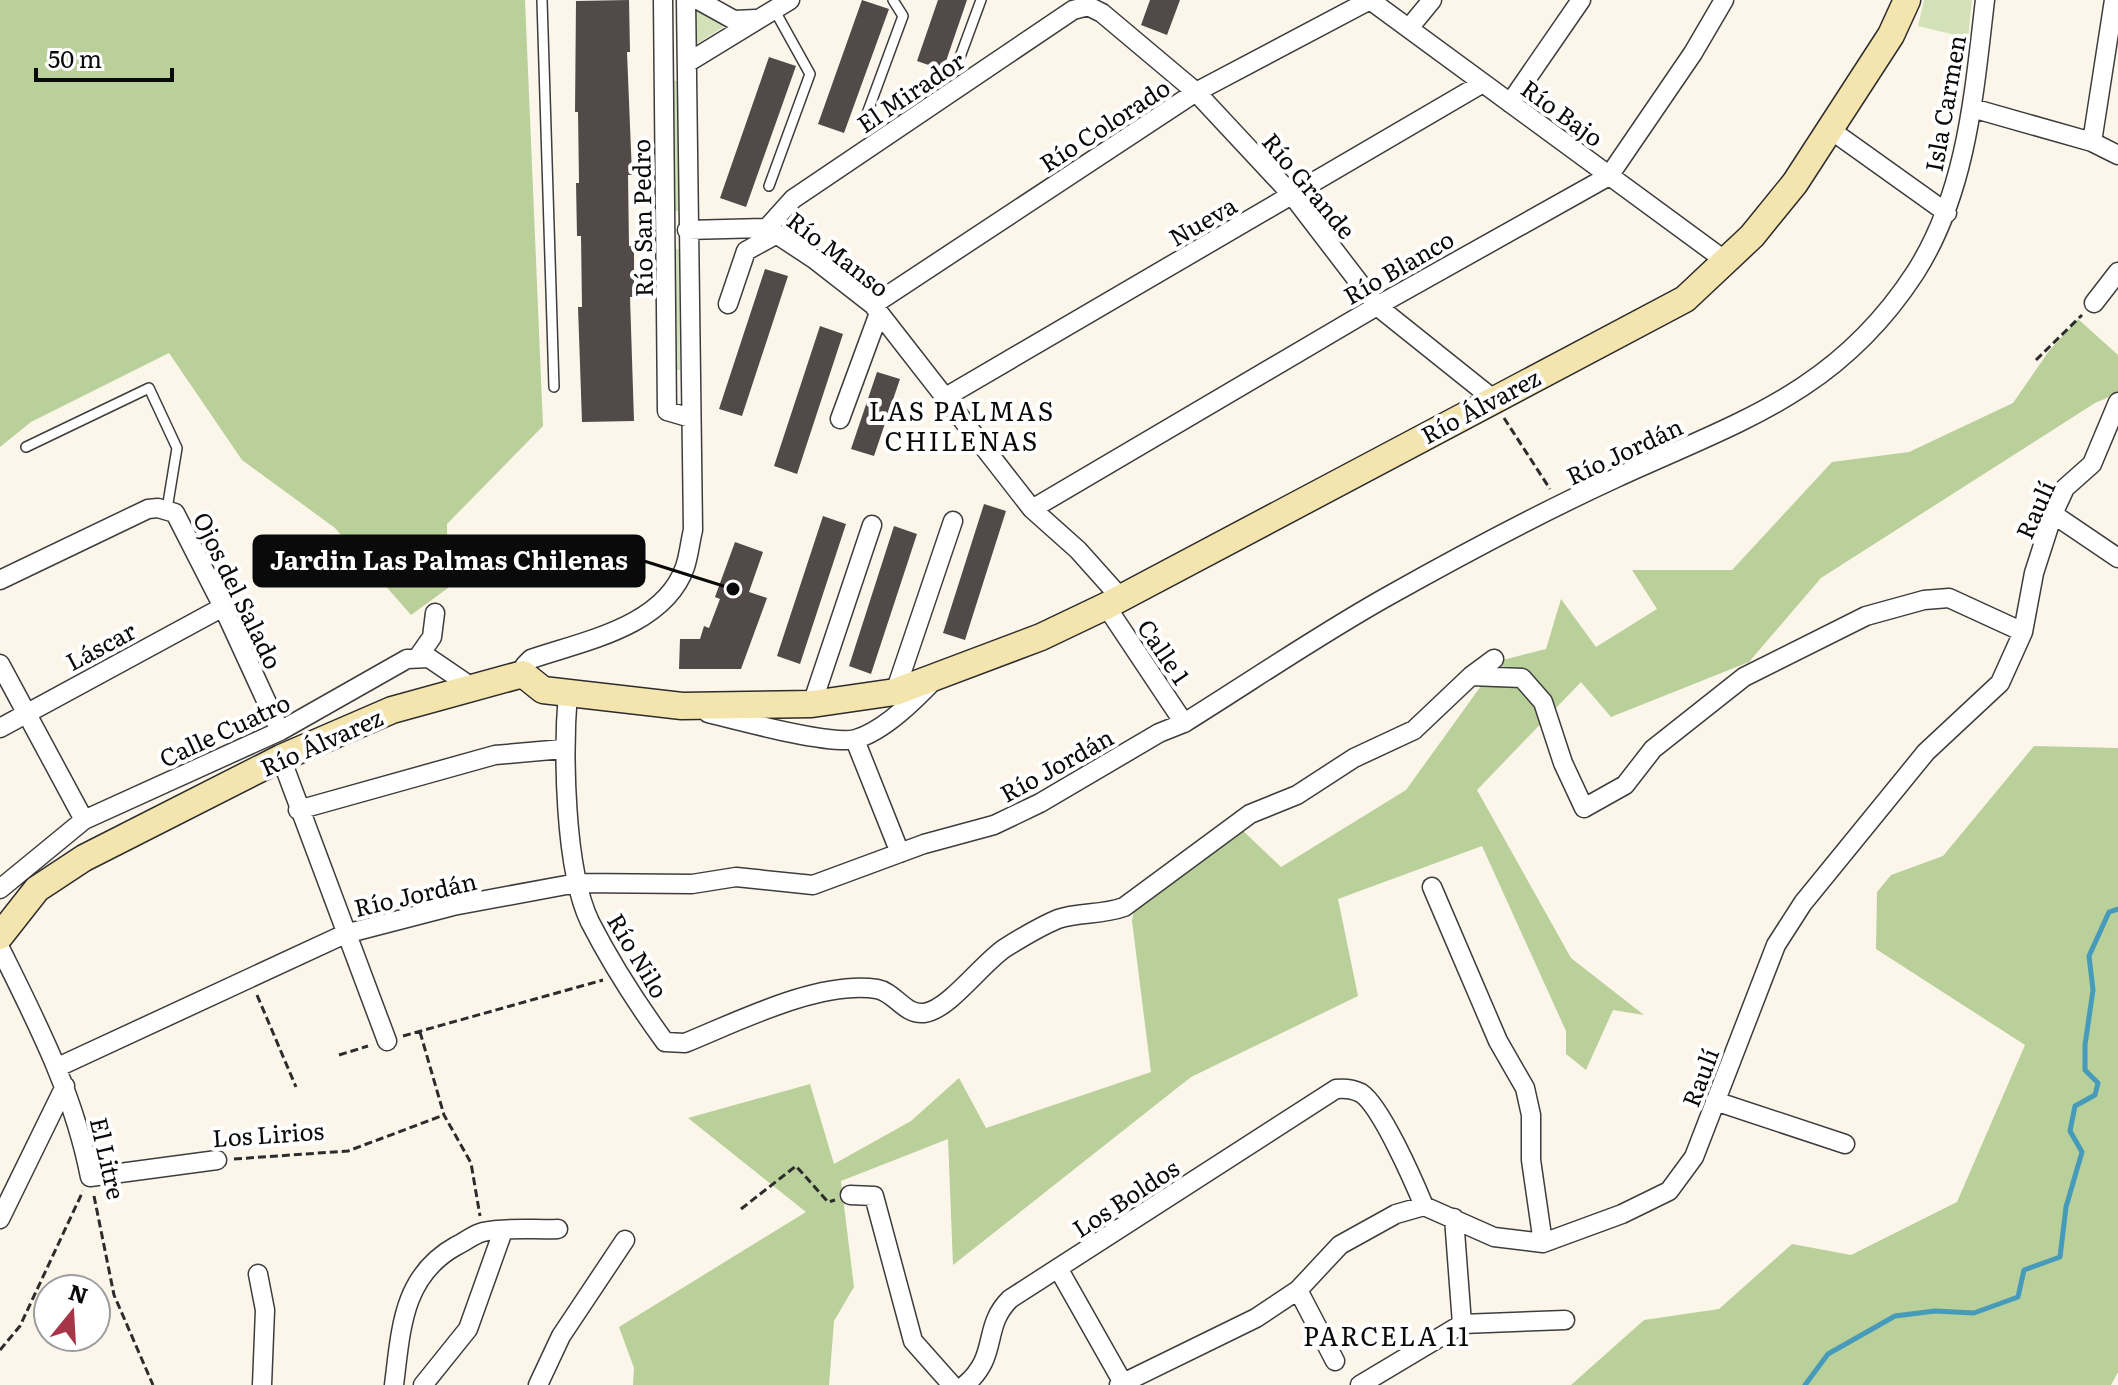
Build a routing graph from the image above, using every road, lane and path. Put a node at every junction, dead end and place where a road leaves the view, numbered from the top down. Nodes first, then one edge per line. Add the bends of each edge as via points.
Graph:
1 (542, 0) edge
2 (663, 0) edge
3 (686, 0) edge
4 (698, 0) edge
5 (893, 0) edge
6 (981, 0) edge
7 (1370, 0) edge
8 (1432, 0) edge
9 (1581, 0) edge
10 (1724, 0) edge
11 (1907, 0) edge
12 (1985, 0) edge
13 (2114, 0) edge
14 (1094, 5) edge
15 (776, 9) edge
16 (1409, 28) junction
17 (960, 57) dead end
18 (687, 63) junction
19 (1483, 83) junction
20 (1196, 92) junction
21 (1510, 103) junction
22 (1972, 108) junction
23 (865, 119) dead end
24 (1828, 128) junction
25 (2092, 142) junction
26 (2118, 155) edge
27 (1609, 176) junction
28 (769, 186) dead end
29 (1292, 195) junction
30 (1947, 213) junction
31 (687, 230) junction
32 (772, 231) junction
33 (1727, 262) junction
34 (2118, 272) edge
35 (2094, 303) joint
36 (728, 304) dead end
37 (1377, 306) junction
38 (876, 309) junction
39 (2036, 360) dead end
40 (554, 387) dead end
41 (944, 398) junction
42 (1492, 398) junction
43 (2118, 402) edge
44 (691, 418) junction
45 (840, 419) dead end
46 (26, 447) dead end
47 (1561, 506) junction
48 (167, 509) junction
49 (1032, 509) junction
50 (2053, 514) junction
51 (953, 521) dead end
52 (872, 525) dead end
53 (2118, 558) edge
54 (0, 580) edge
55 (1113, 601) junction
56 (223, 607) junction
57 (435, 613) dead end
58 (2023, 632) junction
59 (418, 657) junction
60 (1494, 659) dead end
61 (0, 664) edge
62 (523, 674) junction
63 (938, 675) junction
64 (1471, 676) junction
65 (476, 690) junction
66 (568, 692) junction
67 (895, 692) junction
68 (812, 704) junction
69 (682, 706) junction
70 (23, 712) junction
71 (1184, 723) junction
72 (0, 728) edge
73 (280, 731) junction
74 (855, 740) junction
75 (563, 749) junction
76 (281, 758) junction
77 (298, 810) junction
78 (84, 820) junction
79 (900, 853) junction
80 (577, 883) junction
81 (1432, 887) dead end
82 (0, 889) edge
83 (345, 934) junction
84 (0, 936) edge
85 (0, 948) edge
86 (622, 974) junction
87 (250, 979) junction
88 (420, 1032) junction
89 (387, 1041) junction
90 (339, 1055) dead end
91 (58, 1067) junction
92 (65, 1086) junction
93 (296, 1087) dead end
94 (1715, 1101) junction
95 (444, 1115) junction
96 (1845, 1144) dead end
97 (217, 1160) joint
98 (90, 1177) junction
99 (850, 1195) joint
100 (1424, 1206) junction
101 (741, 1209) dead end
102 (1454, 1218) junction
103 (0, 1219) edge
104 (558, 1229) dead end
105 (503, 1231) junction
106 (482, 1232) junction
107 (625, 1240) dead end
108 (1543, 1243) junction
109 (1058, 1268) junction
110 (258, 1274) dead end
111 (1298, 1290) junction
112 (1565, 1320) dead end
113 (1462, 1324) junction
114 (0, 1350) edge
115 (1335, 1361) dead end
116 (1121, 1384) edge
117 (153, 1385) edge
118 (262, 1385) edge
119 (394, 1385) edge
120 (423, 1385) edge
121 (538, 1385) edge
122 (952, 1385) edge
123 (965, 1385) edge
124 (1360, 1385) edge

1 - 40 lane
2 - 44 street, Río San Pedro via 667,411
3 - 18 street, Río San Pedro
4 - 15 street via 734,20
5 - 23 lane via 903,16
6 - 17 lane
7 - 16 street, Río Bajo
7 - 20 street, Río Colorado
8 - 16 street
9 - 21 street
10 - 27 street, Río Blanco
11 - 24 street, Río Álvarez via 1891,35
12 - 22 street, Isla Carmen
13 - 25 street
14 - 20 street, Río Grande
14 - 32 street, El Mirador via 1073,10 793,199
15 - 18 street
15 - 28 lane via 810,74
16 - 19 street, Río Bajo
18 - 31 street, Río San Pedro
19 - 21 street, Río Bajo
19 - 29 street, Nueva
20 - 29 street, Río Grande
20 - 38 street, Río Colorado
21 - 27 street, Río Bajo
22 - 25 street
22 - 30 street, Isla Carmen
24 - 30 street
24 - 33 street, Río Álvarez via 1775,209
25 - 26 street
27 - 33 street, Río Bajo
27 - 37 street, Río Blanco
29 - 37 street, Río Grande
29 - 41 street, Nueva
30 - 47 street, Río Jordán via 1894,301 1822,374 1765,411
31 - 32 street, Río Manso
31 - 44 street, Río San Pedro
32 - 36 street, El Mirador via 746,251
32 - 38 street, Río Manso
33 - 42 street, Río Álvarez via 1685,299
34 - 35 street
35 - 39 path
37 - 42 street, Río Grande
37 - 49 street, Río Blanco
38 - 41 street, Río Manso
38 - 45 street
41 - 49 street, Río Manso
42 - 47 path
42 - 55 street, Río Álvarez
43 - 50 street, Raulí via 2092,464 2065,488
44 - 62 street, Río San Pedro via 693,530 684,569 672,589 655,608 620,629 531,659
46 - 48 lane via 149,388 177,448
47 - 71 street, Río Jordán via 1389,595
48 - 54 street, Ojos del Salado via 148,509
48 - 56 street, Ojos del Salado via 181,520
49 - 55 street, Río Manso via 1078,550
50 - 53 street
50 - 58 street, Raulí
51 - 67 street
52 - 68 street
55 - 63 street, Río Álvarez via 1041,637
55 - 71 street, Calle 1
56 - 70 street, Láscar
56 - 73 street, Ojos del Salado
57 - 59 street via 432,637
58 - 64 street via 1949,598 1866,616 1744,677 1653,749 1625,785 1584,808 1543,702 1522,678
58 - 94 street, Raulí via 2000,683 1926,752 1803,903 1776,945
59 - 65 street via 443,665
59 - 73 street, Calle Cuatro
60 - 64 street
61 - 70 street
62 - 65 street, Río Álvarez
62 - 66 street, Río Álvarez via 543,690
63 - 67 street, Río Álvarez
63 - 74 street, Río Álvarez via 907,709
64 - 86 street, Río Nilo via 1414,730 1354,758 1297,795 1250,814 1124,907 1060,919 1003,950 938,1008 923,1013 905,1008 891,994 854,990 798,998 685,1043 665,1042
65 - 76 street, Río Álvarez via 392,710
66 - 69 street, Río Álvarez
66 - 75 street, Río Nilo
67 - 68 street, Río Álvarez
68 - 69 street, Río Álvarez
69 - 74 street, Río Álvarez via 780,731
70 - 72 street, Láscar
70 - 78 street
71 - 79 street, Río Jordán via 994,825
73 - 78 street, Calle Cuatro
74 - 79 street
75 - 77 street via 495,755
75 - 80 street, Río Nilo
76 - 77 street
76 - 84 street, Río Álvarez via 84,858 37,889
77 - 83 street
78 - 82 street, Calle Cuatro
79 - 80 street, Río Jordán via 813,885 736,877 692,884
80 - 83 street, Río Jordán via 453,906
80 - 86 street, Río Nilo via 590,921
81 - 108 street via 1498,1041 1525,1088
83 - 87 street, Río Jordán
83 - 89 street
85 - 91 street, El Litre
86 - 88 path
87 - 91 street, Río Jordán
87 - 93 path
88 - 89 path
88 - 95 path
89 - 90 path
91 - 92 street, El Litre
92 - 98 street, El Litre
92 - 103 street
94 - 96 street
94 - 108 street, Raulí via 1694,1157 1669,1191
95 - 97 path, Los Lirios via 348,1151
95 - 106 path via 471,1163
97 - 98 street, Los Lirios
98 - 114 path via 20,1326
98 - 117 path, El Litre via 114,1295
99 - 101 path via 828,1202 796,1166
99 - 122 street via 874,1196 913,1341
100 - 102 street, Raulí
100 - 109 street, Los Boldos via 1368,1099 1353,1090 1336,1089
100 - 111 street via 1396,1214 1340,1245
102 - 108 street, Raulí via 1494,1237
102 - 113 street
104 - 105 street
105 - 106 street
105 - 120 street via 468,1329
106 - 119 street via 423,1272 411,1291
107 - 121 street via 561,1336
109 - 116 street
109 - 123 street, Los Boldos via 999,1310 989,1354
110 - 118 street via 265,1310
111 - 115 street
111 - 116 street via 1256,1318
112 - 113 street
113 - 124 street

